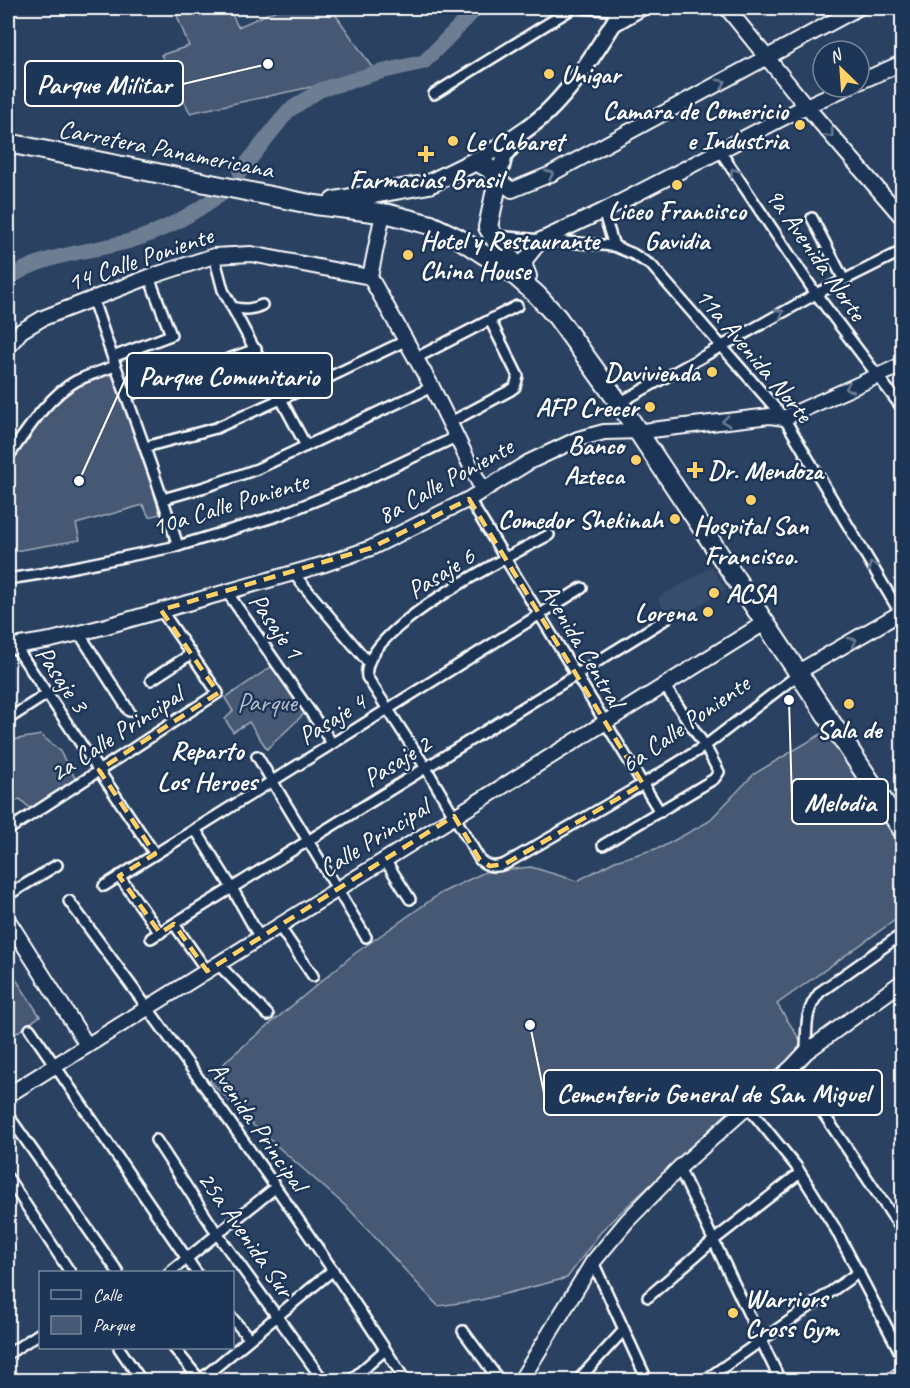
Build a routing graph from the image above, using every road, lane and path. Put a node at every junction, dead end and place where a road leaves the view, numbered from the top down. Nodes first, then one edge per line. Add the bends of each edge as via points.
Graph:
1 (573, 8) edge
2 (583, 8) edge
3 (646, 8) edge
4 (726, 8) edge
5 (858, 8) edge
6 (622, 9) edge
7 (609, 30) junction
8 (767, 58) junction
9 (903, 63) edge
10 (871, 77) edge
11 (434, 94) dead end
12 (821, 99) edge
13 (806, 106) junction
14 (529, 128) junction
15 (8, 143) edge
16 (720, 151) junction
17 (476, 161) junction
18 (498, 180) junction
19 (387, 192) junction
20 (315, 205) junction
21 (603, 212) junction
22 (383, 213) junction
23 (903, 217) edge
24 (812, 218) dead end
25 (490, 231) junction
26 (459, 238) junction
27 (541, 240) junction
28 (615, 246) junction
29 (903, 251) edge
30 (214, 256) junction
31 (529, 276) junction
32 (149, 277) junction
33 (370, 277) junction
34 (844, 280) junction
35 (816, 294) junction
36 (93, 300) junction
37 (262, 305) dead end
38 (517, 306) dead end
39 (232, 307) junction
40 (490, 320) junction
41 (406, 340) junction
42 (721, 345) junction
43 (8, 347) edge
44 (256, 349) junction
45 (118, 355) dead end
46 (416, 358) junction
47 (903, 364) edge
48 (115, 366) junction
49 (877, 376) junction
50 (432, 387) junction
51 (126, 396) junction
52 (282, 399) junction
53 (621, 401) junction
54 (903, 408) edge
55 (784, 418) junction
56 (448, 423) junction
57 (640, 431) junction
58 (456, 437) junction
59 (306, 446) junction
60 (145, 447) junction
61 (8, 457) edge
62 (483, 491) junction
63 (163, 499) junction
64 (469, 499) junction
65 (549, 535) dead end
66 (178, 546) junction
67 (505, 558) junction
68 (293, 573) junction
69 (8, 579) edge
70 (582, 588) dead end
71 (226, 592) junction
72 (161, 610) junction
73 (902, 613) edge
74 (539, 615) junction
75 (666, 619) dead end
76 (766, 622) junction
77 (79, 633) junction
78 (11, 647) edge
79 (191, 654) junction
80 (367, 661) junction
81 (801, 671) junction
82 (576, 674) junction
83 (152, 680) dead end
84 (664, 686) junction
85 (47, 694) junction
86 (388, 709) junction
87 (129, 711) dead end
88 (8, 719) edge
89 (605, 722) junction
90 (332, 743) junction
91 (705, 746) junction
92 (257, 756) dead end
93 (426, 768) junction
94 (99, 770) junction
95 (273, 780) junction
96 (643, 784) junction
97 (660, 812) junction
98 (454, 816) junction
99 (900, 816) edge
100 (195, 829) junction
101 (8, 830) edge
102 (309, 840) junction
103 (603, 845) dead end
104 (155, 854) junction
105 (385, 860) junction
106 (57, 865) dead end
107 (119, 876) junction
108 (104, 885) dead end
109 (232, 888) junction
110 (338, 889) junction
111 (8, 895) edge
112 (410, 899) dead end
113 (69, 901) dead end
114 (8, 920) edge
115 (174, 924) junction
116 (279, 926) junction
117 (160, 933) junction
118 (903, 934) edge
119 (366, 937) dead end
120 (151, 938) dead end
121 (260, 938) junction
122 (212, 968) junction
123 (313, 976) dead end
124 (903, 982) edge
125 (148, 1008) junction
126 (268, 1015) dead end
127 (30, 1029) dead end
128 (87, 1046) junction
129 (807, 1052) junction
130 (54, 1066) junction
131 (792, 1067) junction
132 (8, 1095) edge
133 (748, 1107) junction
134 (8, 1115) edge
135 (156, 1140) dead end
136 (679, 1168) junction
137 (800, 1173) junction
138 (8, 1178) edge
139 (275, 1188) junction
140 (12, 1193) edge
141 (903, 1230) edge
142 (218, 1236) junction
143 (714, 1240) junction
144 (185, 1260) junction
145 (593, 1262) junction
146 (333, 1270) junction
147 (69, 1271) edge
148 (117, 1271) edge
149 (171, 1271) edge
150 (195, 1271) edge
151 (859, 1272) junction
152 (648, 1297) dead end
153 (277, 1315) junction
154 (234, 1320) edge
155 (624, 1330) junction
156 (463, 1331) dead end
157 (39, 1334) edge
158 (249, 1338) junction
159 (761, 1340) junction
160 (120, 1349) edge
161 (176, 1349) edge
162 (385, 1350) junction
163 (8, 1354) edge
164 (903, 1356) edge
165 (903, 1373) edge
166 (141, 1380) edge
167 (200, 1380) edge
168 (323, 1380) edge
169 (351, 1380) edge
170 (405, 1380) edge
171 (499, 1380) edge
172 (521, 1380) edge
173 (578, 1380) edge
174 (647, 1380) edge
175 (705, 1380) edge
176 (780, 1380) edge
177 (892, 1380) edge

1 - 11 street
2 - 6 street
3 - 7 street
4 - 8 street
5 - 8 street
6 - 7 main road
7 - 14 main road via 566,92
8 - 13 street
18 -> 8 street via 513,190 530,183
9 - 10 street
12 - 13 street
13 - 16 street
13 -> 23 street
14 - 17 main road
14 - 18 main road via 504,156
15 - 20 highway, Carretera Panamericana
16 - 21 street
35 -> 16 street, 9a Avenida Norte
17 - 18 highway via 490,169
17 - 19 highway, Carretera Panamericana via 429,183
18 - 25 highway
19 - 20 highway, Carretera Panamericana
19 - 22 highway
20 - 22 highway, Carretera Panamericana
21 - 27 street
21 - 28 street
22 - 26 highway, Carretera Panamericana via 431,225
22 - 33 street
24 - 34 street
25 - 26 highway
25 - 27 street, 11a Avenida Norte
25 - 31 highway via 503,252
26 - 53 highway, Carretera Panamericana via 511,272 548,306
27 - 28 street, 11a Avenida Norte
27 - 31 street via 526,259
28 - 42 street, 11a Avenida Norte via 652,266
29 - 34 street
30 - 32 street, 14 Calle Poniente
30 - 33 street, 14 Calle Poniente via 251,254
30 - 39 street
31 - 53 highway via 563,311
32 - 36 street, 14 Calle Poniente
32 - 45 street via 171,335
33 - 41 street
34 - 35 street
42 -> 35 street
35 - 49 street, 9a Avenida Norte
36 - 43 street, 14 Calle Poniente via 30,324
36 - 48 street
37 - 39 street via 247,310
38 - 40 street
39 - 44 street
40 - 46 street
40 - 56 street via 518,381 511,390
41 - 46 street
41 - 52 street
42 - 53 street
42 - 55 street, 11a Avenida Norte
44 - 51 street
44 - 52 street
46 - 50 street
47 - 49 street, 8a Calle Poniente
48 - 51 street
48 - 61 street via 77,381 53,398
49 - 54 street, 9a Avenida Norte
49 -> 55 street, 8a Calle Poniente
50 - 56 street
50 - 59 street
51 - 60 street
52 - 59 street
52 - 60 street via 216,428
53 - 57 highway
55 -> 57 street, 8a Calle Poniente via 770,416
73 -> 55 street, 11a Avenida Norte
56 - 58 street
57 - 62 street, 8a Calle Poniente via 604,432 578,439 529,462
57 - 76 highway
57 - 81 highway via 706,521
58 - 62 street
58 - 66 street, 10a Calle Poniente via 277,516
59 - 63 street via 257,469
60 - 63 street
62 - 64 street, 8a Calle Poniente
63 - 66 street
64 - 67 street, Avenida Central
64 - 68 street, 8a Calle Poniente via 371,548
65 - 67 street, Pasaje 6
66 - 69 street, 10a Calle Poniente
67 - 74 street, Avenida Central
67 - 80 street, Pasaje 6 via 404,621
68 - 71 street, 8a Calle Poniente
68 - 80 street, Pasaje 1
70 - 74 street, Pasaje 4
71 - 72 street, 8a Calle Poniente
71 - 90 street, Pasaje 1
72 - 77 street, 8a Calle Poniente
72 - 79 street
81 -> 73 street, 6a Calle Poniente
74 - 82 street, Avenida Central
74 - 86 street, Pasaje 4
75 - 82 street, Pasaje 2
76 - 81 highway
76 - 84 street, Calle Principal
77 - 78 street, 8a Calle Poniente
77 - 87 street
78 - 85 street, Pasaje 3
79 - 83 street
79 - 94 street, 2a Calle Principal via 218,693
80 - 86 street via 367,677
81 - 91 street, 6a Calle Poniente
81 - 99 highway
82 - 89 street, Avenida Central
82 - 93 street, Pasaje 2
84 - 89 street, Calle Principal
84 - 91 street
85 - 88 street
85 - 94 street, Pasaje 3
86 - 90 street, Pasaje 4
86 - 93 street
89 - 96 street, Avenida Central
89 - 98 street, Calle Principal
90 - 95 street, Pasaje 4
91 - 96 street, 6a Calle Poniente
91 - 97 street via 718,767 717,776
92 - 95 street
93 - 98 street
93 - 102 street, Pasaje 2
94 - 101 street, 2a Calle Principal
94 - 104 street, Pasaje 3
95 - 100 street, Pasaje 4
95 - 102 street
96 - 97 street, Avenida Central
96 - 98 street, 6a Calle Poniente via 505,864 490,866 480,860
97 - 103 street
98 - 105 street, Calle Principal
100 - 104 street, Pasaje 4
100 - 109 street
102 - 109 street, Pasaje 2
102 - 110 street
104 - 107 street, Pasaje 4
105 - 110 street, Calle Principal
105 - 112 street
106 - 111 street
107 - 108 street, Pasaje 4
107 - 117 street
109 - 115 street, Pasaje 2
109 - 121 street
110 - 116 street, Calle Principal
110 - 119 street
113 - 125 street, Avenida Principal
114 - 128 street
115 - 117 street, Pasaje 2
115 - 122 street
116 - 121 street, Calle Principal
116 - 123 street
117 - 120 street, Pasaje 2
118 - 129 street via 820,992 811,1003 807,1015
121 - 122 street, Calle Principal
122 - 125 street, Calle Principal
122 - 126 street
124 - 129 street
125 - 128 street, Calle Principal
125 - 139 street, Avenida Principal
127 - 130 street
128 - 130 street, Calle Principal
129 - 131 street
130 - 132 street, Calle Principal
130 - 144 street
131 - 133 street
131 - 141 street
133 - 136 street
133 - 137 street
134 - 148 street
135 - 142 street, 25a Avenida Sur
136 - 143 street
136 - 145 street
137 - 143 street
137 - 151 street
138 - 140 street
139 - 142 street
139 - 146 street, Avenida Principal
140 - 147 street
142 - 144 street
142 - 153 street, 25a Avenida Sur
143 - 152 street
143 - 159 street
144 - 149 street
144 - 150 street
145 - 155 street
145 - 172 street
146 - 153 street
146 - 162 street, Avenida Principal
151 - 159 street
151 - 164 street
153 - 158 street
153 - 168 street, 25a Avenida Sur
154 - 158 street
155 - 173 street
155 - 174 street
156 - 171 street
157 - 163 street
158 - 167 street
159 - 175 street
159 - 176 street
160 - 166 street
161 - 167 street
162 - 169 street
162 - 170 street, Avenida Principal
165 - 177 street

